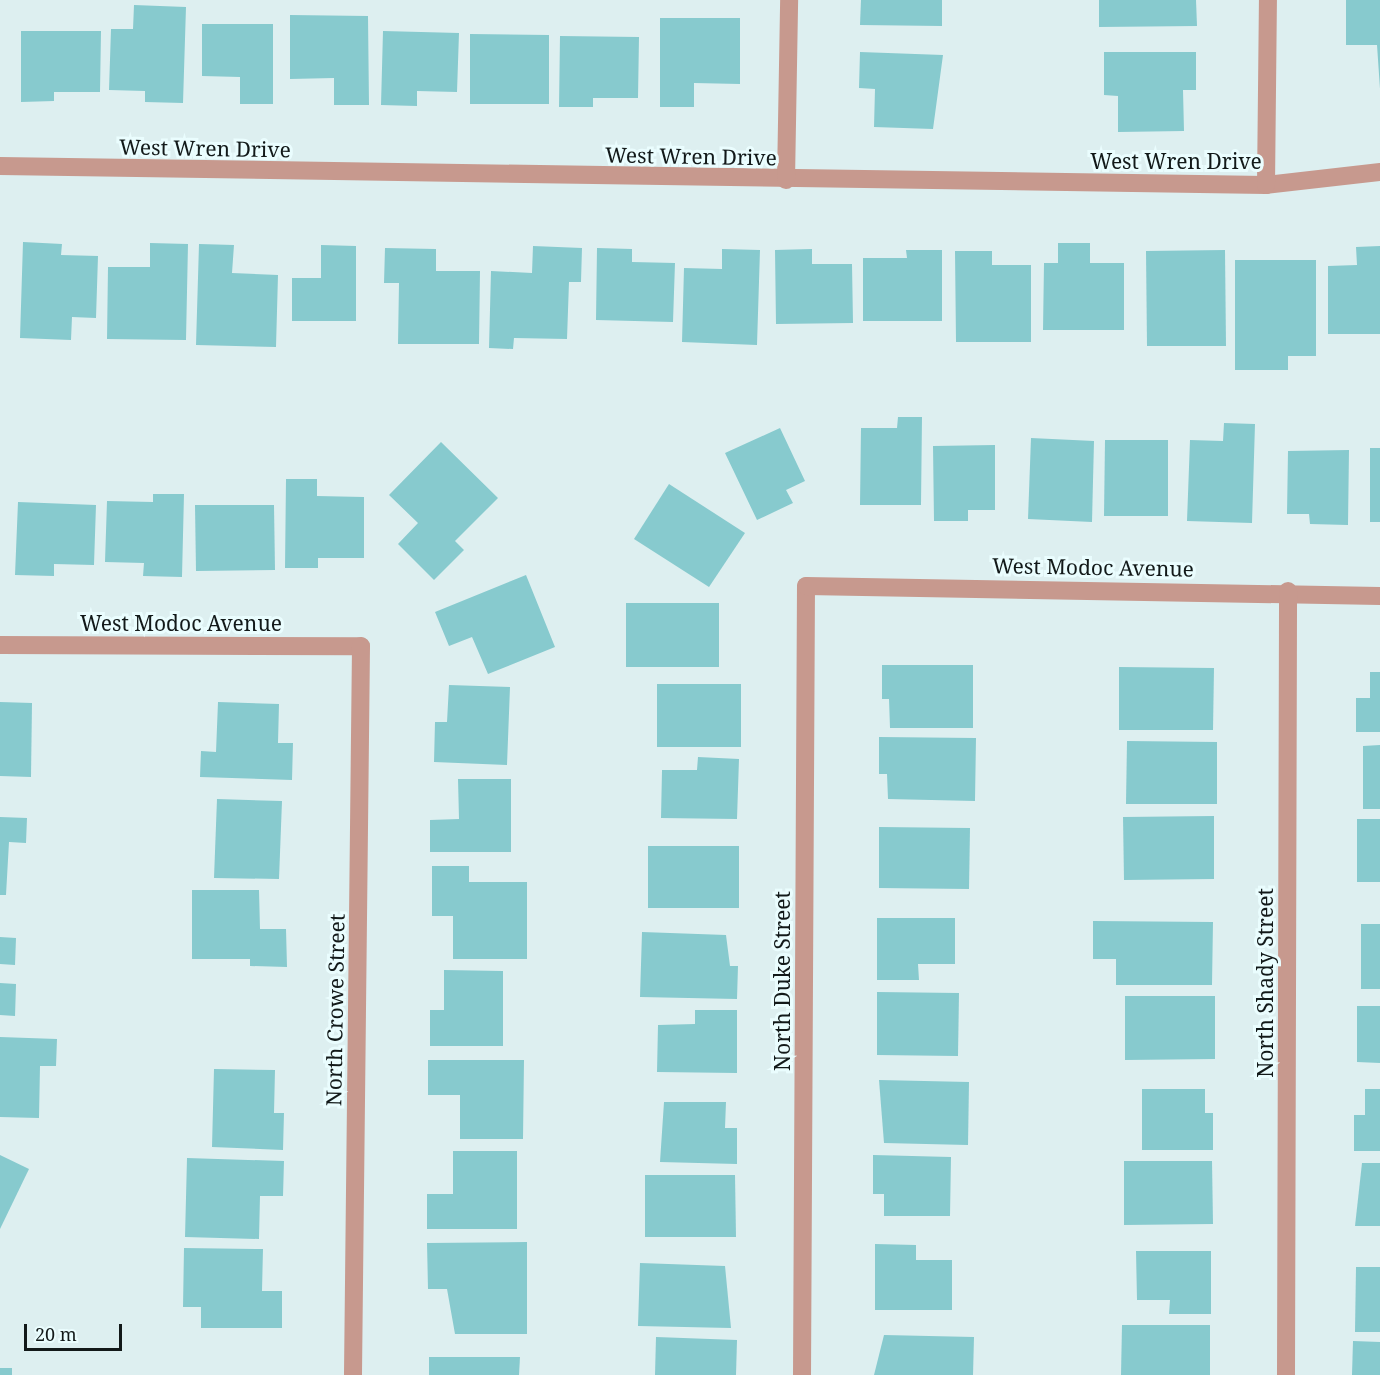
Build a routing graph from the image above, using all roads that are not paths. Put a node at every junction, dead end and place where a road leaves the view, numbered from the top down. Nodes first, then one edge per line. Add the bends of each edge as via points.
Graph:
1 (789, 0) edge
2 (1268, 0) edge
3 (0, 166) edge
4 (1380, 172) edge
5 (786, 180) junction
6 (1266, 185) junction
7 (806, 586) joint
8 (1288, 591) junction
9 (1380, 596) edge
10 (0, 645) edge
11 (361, 646) joint
12 (353, 1375) edge
13 (802, 1375) edge
14 (1286, 1375) edge

1 - 5 street
2 - 6 street
3 - 5 street, West Wren Drive
4 - 6 street, West Wren Drive
5 - 6 street, West Wren Drive
7 - 8 street, West Modoc Avenue
7 - 13 street, North Duke Street
8 - 9 street, West Modoc Avenue
8 - 14 street, North Shady Street
10 - 11 street, West Modoc Avenue
11 - 12 street, North Crowe Street

